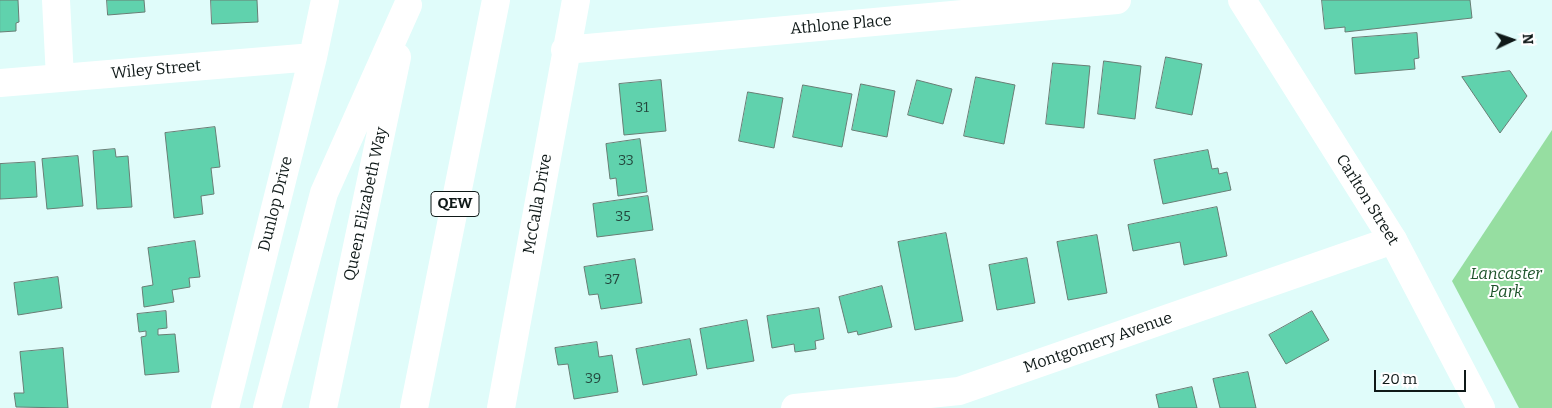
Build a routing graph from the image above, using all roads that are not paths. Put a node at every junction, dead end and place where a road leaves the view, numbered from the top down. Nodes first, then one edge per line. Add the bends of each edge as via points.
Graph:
1 (56, 0) edge
2 (325, 0) edge
3 (496, 0) edge
4 (576, 0) edge
5 (1117, 0) edge
6 (1242, 0) edge
7 (409, 3) edge
8 (565, 50) junction
9 (313, 57) junction
10 (60, 78) junction
11 (0, 83) edge
12 (1393, 240) junction
13 (960, 400) edge
14 (225, 408) edge
15 (267, 408) edge
16 (323, 408) edge
17 (414, 408) edge
18 (501, 408) edge
19 (795, 408) edge
20 (1481, 408) edge

1 - 10 main road
2 - 9 main road, Dunlop Drive
3 - 17 main road, QEW
4 - 8 main road, McCalla Drive
5 - 8 main road, Athlone Place
6 - 12 main road, Carlton Street
7 - 15 main road via 324,192
7 - 16 main road, Queen Elizabeth Way
8 - 18 main road, McCalla Drive
9 - 10 main road, Wiley Street
9 - 14 main road, Dunlop Drive
10 - 11 main road, Wiley Street
12 - 13 main road, Montgomery Avenue
12 - 20 main road, Carlton Street
13 - 19 main road, Montgomery Avenue

